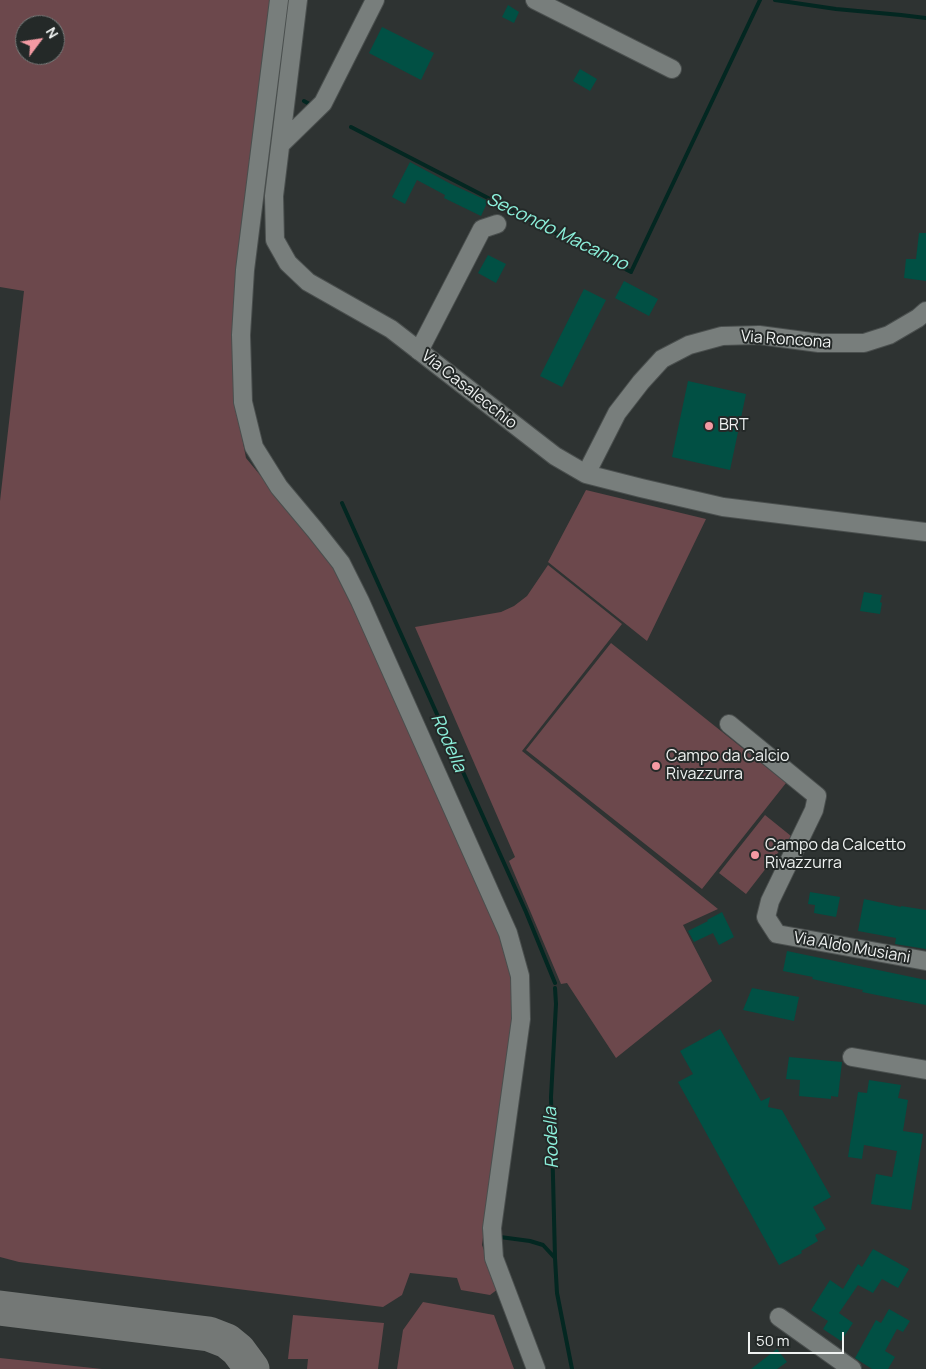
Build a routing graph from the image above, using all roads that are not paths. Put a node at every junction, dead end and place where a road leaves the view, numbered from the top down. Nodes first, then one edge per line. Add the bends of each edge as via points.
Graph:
1 (279, 0) edge
2 (298, 0) edge
3 (375, 0) edge
4 (535, 0) edge
5 (672, 68) dead end
6 (281, 144) junction
7 (496, 224) dead end
8 (926, 311) edge
9 (419, 351) junction
10 (586, 474) junction
11 (926, 532) edge
12 (729, 724) dead end
13 (926, 961) edge
14 (852, 1057) dead end
15 (926, 1070) edge
16 (779, 1317) dead end
17 (536, 1369) edge
18 (852, 1369) edge

1 - 17 street via 245,270 241,335 243,402 254,447 279,486 341,562 508,933 520,976 521,1019 492,1228 494,1258
2 - 6 street, Via Casalecchio
3 - 6 street via 323,103
4 - 5 street
6 - 9 street, Via Casalecchio via 274,196 275,240 288,263 308,282 391,329
7 - 9 street via 482,229
8 - 10 street, Via Roncona via 888,335 864,344 819,343 759,335 722,336 689,345 662,359 641,382 618,413
9 - 10 street, Via Casalecchio via 555,456
10 - 11 street, Via Casalecchio via 723,507
12 - 13 street, Via Aldo Musiani via 816,796 814,810 770,901 766,917 777,934
14 - 15 street
16 - 18 street

